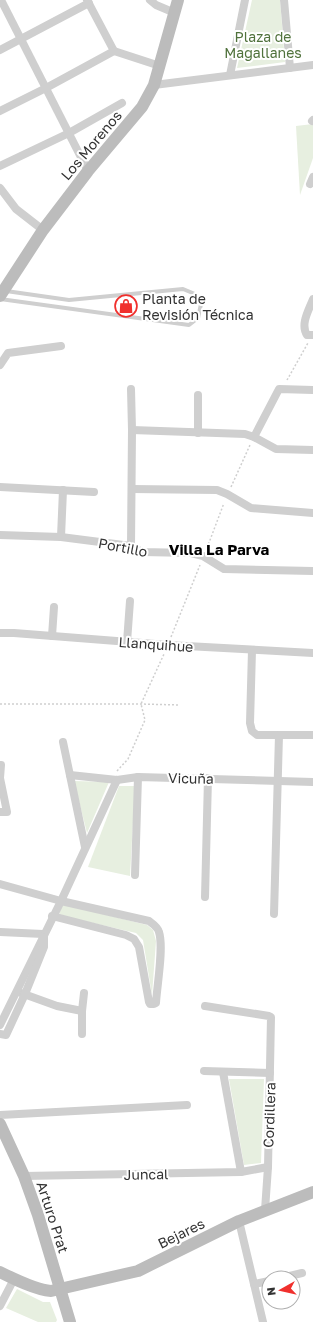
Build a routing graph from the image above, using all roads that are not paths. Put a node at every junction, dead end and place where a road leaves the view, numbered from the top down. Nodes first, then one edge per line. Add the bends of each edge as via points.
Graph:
1 (0, 0) edge
2 (150, 0) edge
3 (178, 0) edge
4 (245, 0) edge
5 (284, 0) edge
6 (88, 2) edge
7 (174, 13) junction
8 (21, 39) junction
9 (0, 50) edge
10 (114, 50) junction
11 (313, 65) edge
12 (160, 66) junction
13 (290, 68) junction
14 (230, 75) junction
15 (154, 85) junction
16 (46, 88) junction
17 (122, 103) dead end
18 (0, 111) edge
19 (69, 133) junction
20 (0, 166) edge
21 (88, 171) junction
22 (0, 188) edge
23 (43, 230) junction
24 (1, 295) edge
25 (313, 299) edge
26 (313, 335) edge
27 (61, 346) dead end
28 (0, 366) edge
29 (131, 389) dead end
30 (313, 390) edge
31 (198, 395) dead end
32 (132, 430) junction
33 (198, 432) junction
34 (254, 437) junction
35 (313, 450) edge
36 (0, 488) edge
37 (132, 489) junction
38 (63, 490) junction
39 (94, 492) dead end
40 (313, 512) edge
41 (0, 535) edge
42 (61, 537) junction
43 (131, 546) junction
44 (313, 571) edge
45 (130, 601) dead end
46 (54, 607) dead end
47 (0, 633) edge
48 (52, 636) junction
49 (127, 642) junction
50 (252, 650) junction
51 (313, 653) edge
52 (279, 735) junction
53 (313, 735) edge
54 (63, 742) dead end
55 (1, 765) dead end
56 (70, 775) junction
57 (138, 777) junction
58 (0, 778) edge
59 (208, 778) junction
60 (113, 780) junction
61 (278, 780) junction
62 (313, 782) edge
63 (0, 812) edge
64 (85, 847) junction
65 (135, 875) dead end
66 (0, 884) edge
67 (205, 897) dead end
68 (61, 901) junction
69 (274, 914) dead end
70 (52, 916) junction
71 (0, 932) edge
72 (44, 934) junction
73 (16, 991) junction
74 (84, 993) dead end
75 (25, 994) junction
76 (205, 1006) dead end
77 (82, 1011) junction
78 (0, 1025) edge
79 (3, 1034) edge
80 (82, 1034) dead end
81 (204, 1071) dead end
82 (223, 1072) junction
83 (270, 1073) junction
84 (186, 1105) dead end
85 (0, 1115) edge
86 (0, 1124) edge
87 (268, 1167) junction
88 (241, 1172) junction
89 (24, 1176) junction
90 (313, 1192) edge
91 (265, 1210) junction
92 (239, 1221) junction
93 (0, 1272) edge
94 (14, 1279) junction
95 (261, 1283) edge
96 (254, 1284) junction
97 (60, 1289) junction
98 (0, 1306) edge
99 (66, 1319) edge
100 (263, 1322) edge

1 - 8 street
2 - 7 street
3 - 7 main road, Los Morenos
4 - 14 street
5 - 13 street
6 - 8 street
6 - 10 street
7 - 12 main road, Los Morenos
8 - 9 street
8 - 16 street
10 - 12 street
10 - 16 street
11 - 13 street
12 - 15 main road, Los Morenos
13 - 14 street
14 - 15 street
15 - 21 main road, Los Morenos via 137,114
16 - 18 street
16 - 19 street
17 - 19 street
19 - 20 street
19 - 21 street
21 - 23 main road, Los Morenos
22 - 23 street via 16,209
23 - 24 main road, Los Morenos
24 - 24 lane via 69,300 183,289 195,294 201,304 198,318 189,325
25 - 26 street via 304,321 307,335
27 - 28 street via 8,353
29 - 32 street
30 - 34 street via 279,389
31 - 33 street
32 - 33 street
32 - 37 street
33 - 34 street via 245,434
34 - 35 street via 276,449
36 - 38 street
37 - 40 street via 217,490 251,508
37 - 43 street
38 - 39 street
38 - 42 street
41 - 42 street, Portillo
42 - 43 street, Portillo
43 - 44 street, Portillo via 142,552 191,553 203,556 224,569
45 - 49 street
46 - 48 street
47 - 48 street, Llanquihue
48 - 49 street, Llanquihue
49 - 50 street, Llanquihue
50 - 51 street, Llanquihue
50 - 52 street via 252,731 257,735
52 - 53 street
52 - 61 street
54 - 56 street
55 - 58 street
56 - 60 street, Vicuña
56 - 64 street
57 - 59 street, Vicuña
57 - 60 street, Vicuña
57 - 65 street
58 - 63 street via 7,812
59 - 61 street, Vicuña
59 - 67 street
60 - 64 street
61 - 62 street, Vicuña
61 - 69 street
64 - 68 street
66 - 68 street
68 - 70 street
68 - 70 street via 149,920 155,925 161,943 156,1002 152,1005 149,1002 139,947 134,940 126,935
70 - 72 street
71 - 72 street
72 - 73 street
72 - 75 street via 44,947
73 - 75 street
73 - 78 street
74 - 77 street
75 - 77 street via 57,1006
75 - 79 street
76 - 83 street, Cordillera via 269,1016
77 - 80 street
81 - 82 street
82 - 83 street
82 - 88 street
83 - 87 street, Cordillera
84 - 85 street
86 - 89 main road, Arturo Prat
87 - 88 street, Juncal
87 - 91 street, Cordillera
88 - 89 street, Juncal
89 - 97 main road, Arturo Prat
90 - 91 main road, Bejares
91 - 92 main road, Bejares
92 - 96 street
92 - 97 main road, Bejares via 138,1271
93 - 94 main road, Bejares
94 - 97 main road, Bejares via 44,1290
94 - 98 street
95 - 96 street
96 - 100 street
97 - 99 main road, Arturo Prat

